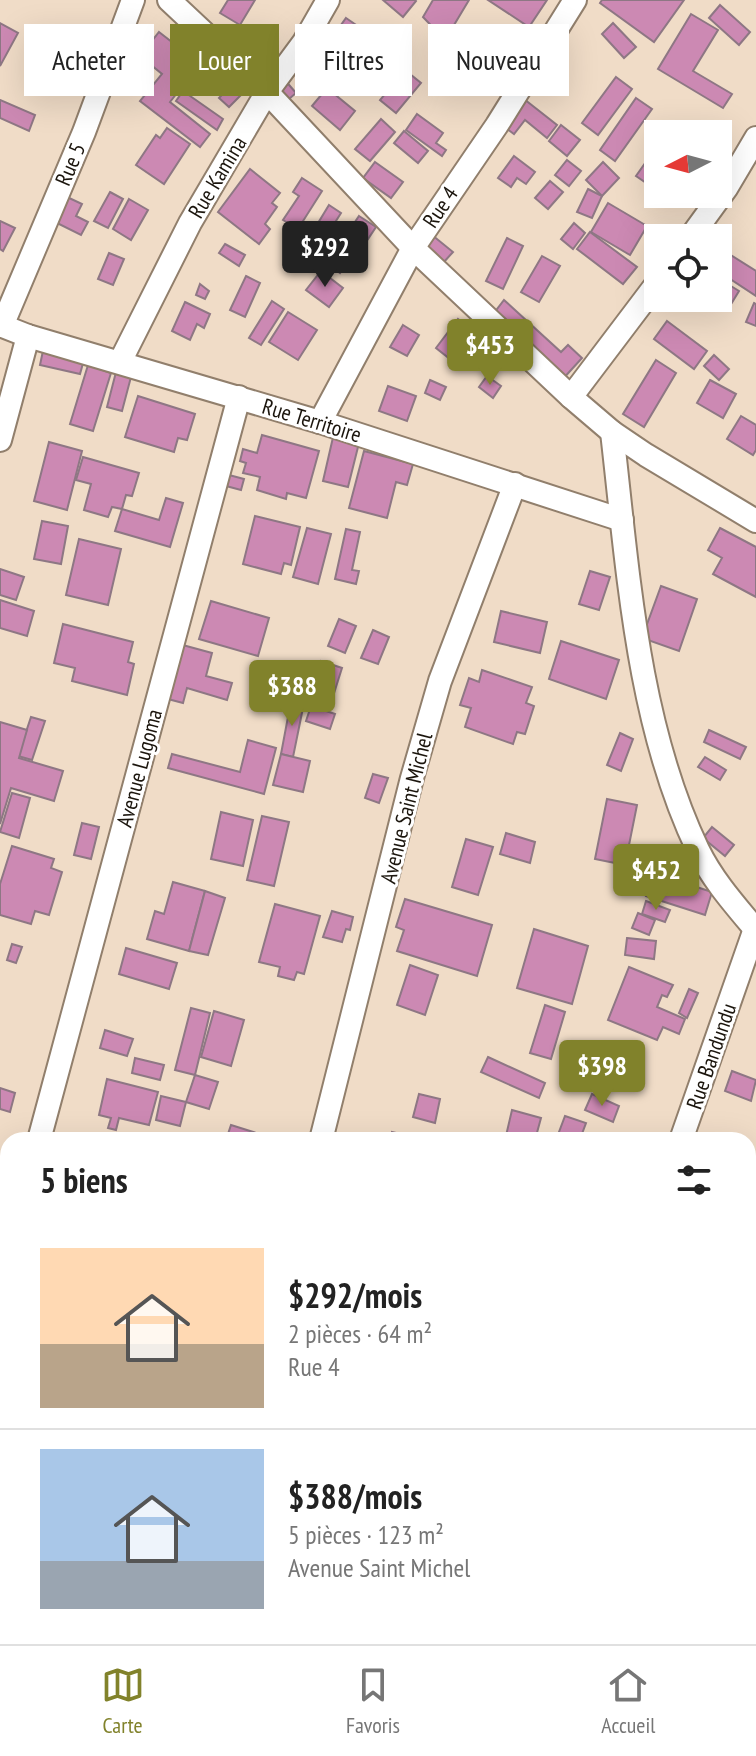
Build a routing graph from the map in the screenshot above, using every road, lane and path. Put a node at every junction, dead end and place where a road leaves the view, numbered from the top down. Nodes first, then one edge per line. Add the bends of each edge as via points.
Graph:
1 (133, 0) edge
2 (169, 0) edge
3 (328, 0) edge
4 (575, 0) edge
5 (195, 24) edge
6 (279, 76) edge
7 (265, 96) edge
8 (271, 96) edge
9 (756, 138) edge
10 (700, 224) edge
11 (413, 248) junction
12 (644, 301) edge
13 (1, 326) edge
14 (28, 336) junction
15 (120, 362) junction
16 (239, 397) junction
17 (571, 397) junction
18 (320, 422) junction
19 (612, 432) junction
20 (0, 440) edge
21 (515, 484) junction
22 (622, 520) junction
23 (756, 521) edge
24 (756, 927) edge
25 (41, 1132) edge
26 (323, 1132) edge
27 (684, 1132) edge

1 - 13 street, Rue 5 via 84,132
2 - 5 street
3 - 6 street, Rue Kamina
4 - 11 street, Rue 4
7 - 15 street, Rue Kamina via 190,223
8 - 11 street
9 - 10 street
11 - 17 street
11 - 18 street, Rue 4
12 - 17 street
13 - 14 street, Rue Territoire
14 - 15 street, Rue Territoire
14 - 20 street
15 - 16 street, Rue Territoire
16 - 18 street, Rue Territoire
16 - 25 street, Avenue Lugoma
17 - 19 street
18 - 21 street, Rue Territoire
19 - 22 street
19 - 23 street
21 - 22 street, Rue Territoire
21 - 26 street, Avenue Saint Michel via 440,681
22 - 24 street via 654,724 674,792 699,852 726,895
24 - 27 street, Rue Bandundu

